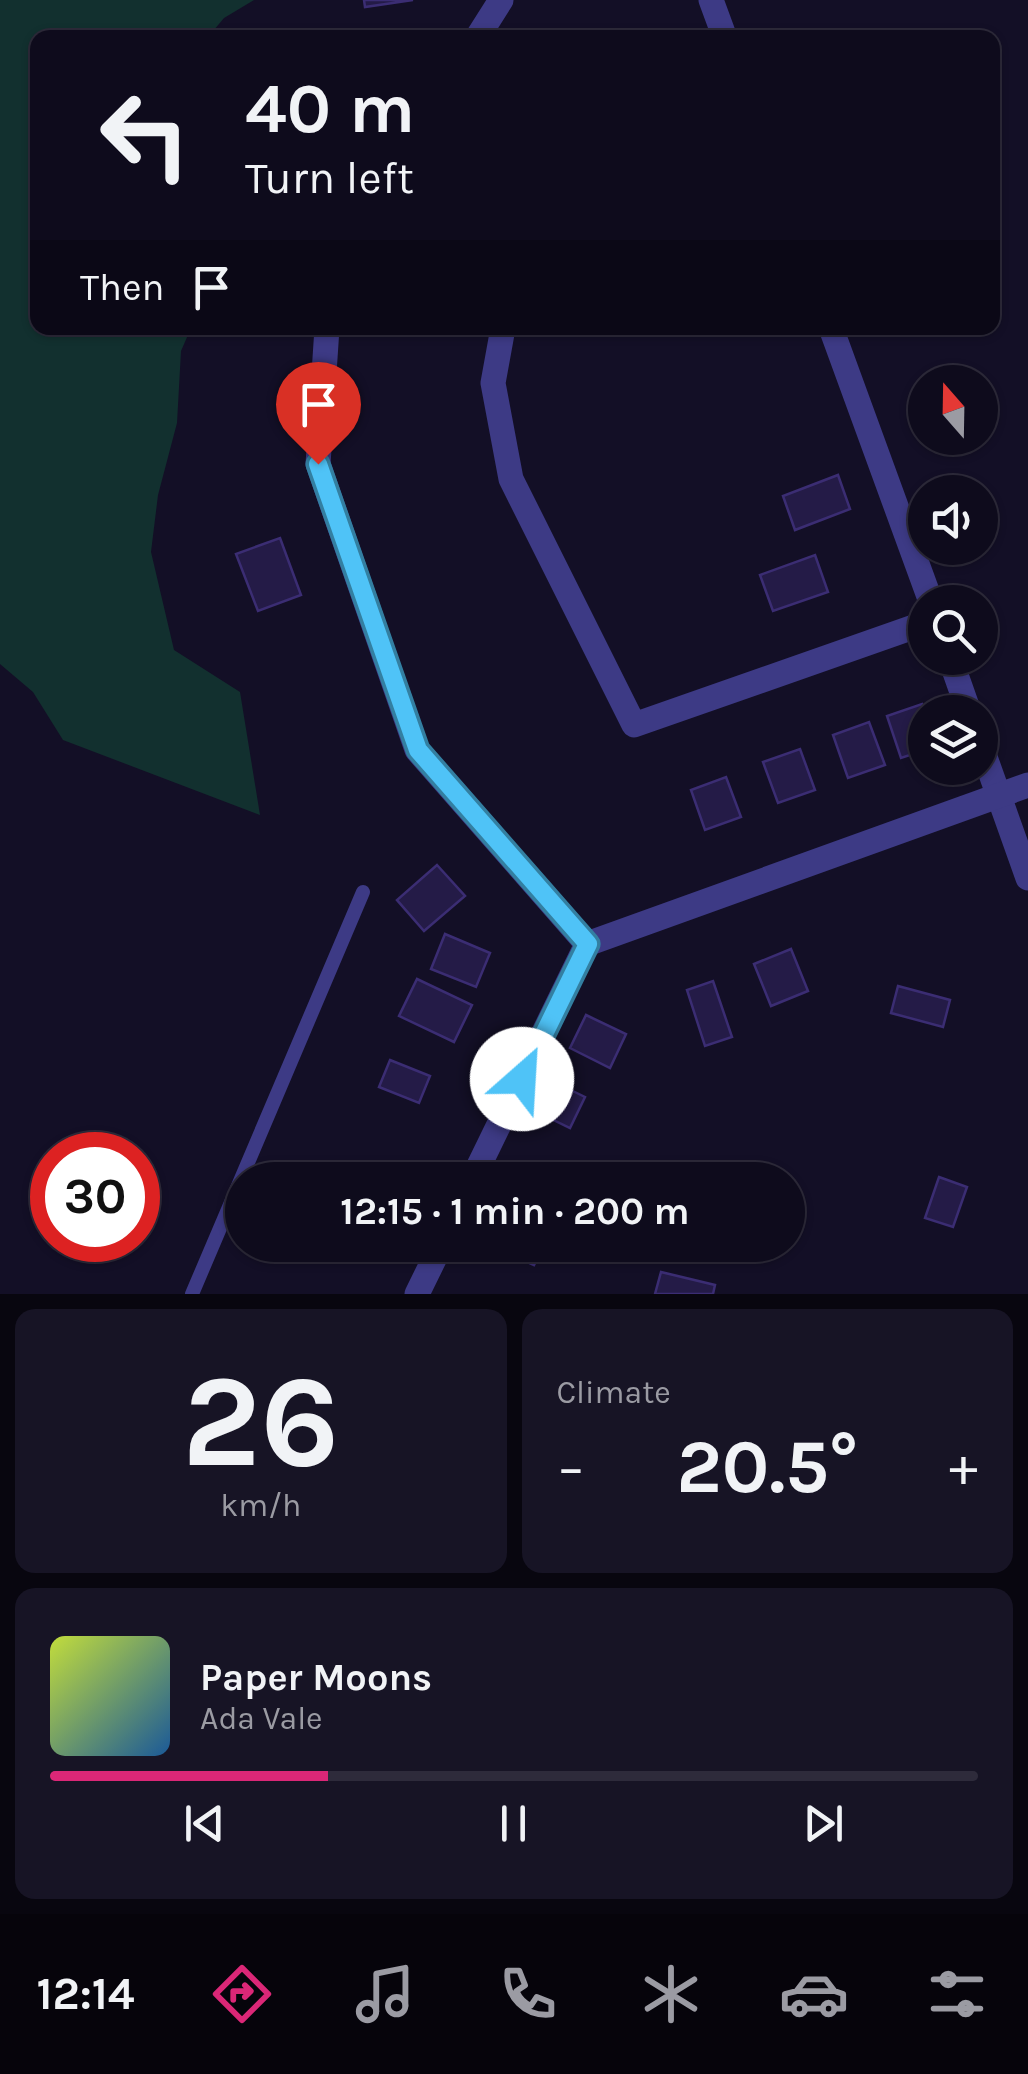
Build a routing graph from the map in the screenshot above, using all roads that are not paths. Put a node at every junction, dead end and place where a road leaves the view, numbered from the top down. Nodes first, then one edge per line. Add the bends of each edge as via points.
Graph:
1 (502, 0) edge
2 (711, 0) edge
3 (482, 30) edge
4 (722, 30) edge
5 (327, 335) edge
6 (501, 335) edge
7 (834, 335) edge
8 (925, 585) edge
9 (908, 630) edge
10 (994, 785) edge
11 (1028, 785) edge
12 (998, 796) junction
13 (1028, 878) edge
14 (363, 892) dead end
15 (588, 944) junction
16 (481, 1162) edge
17 (433, 1262) edge
18 (192, 1294) edge
19 (417, 1294) edge

1 - 3 street
2 - 4 street
5 - 15 street via 318,464 418,750
6 - 9 street via 493,382 512,479 634,725
7 - 8 street
10 - 12 street
11 - 12 street
12 - 13 street
12 - 15 street
14 - 18 lane
15 - 16 street
17 - 19 street

